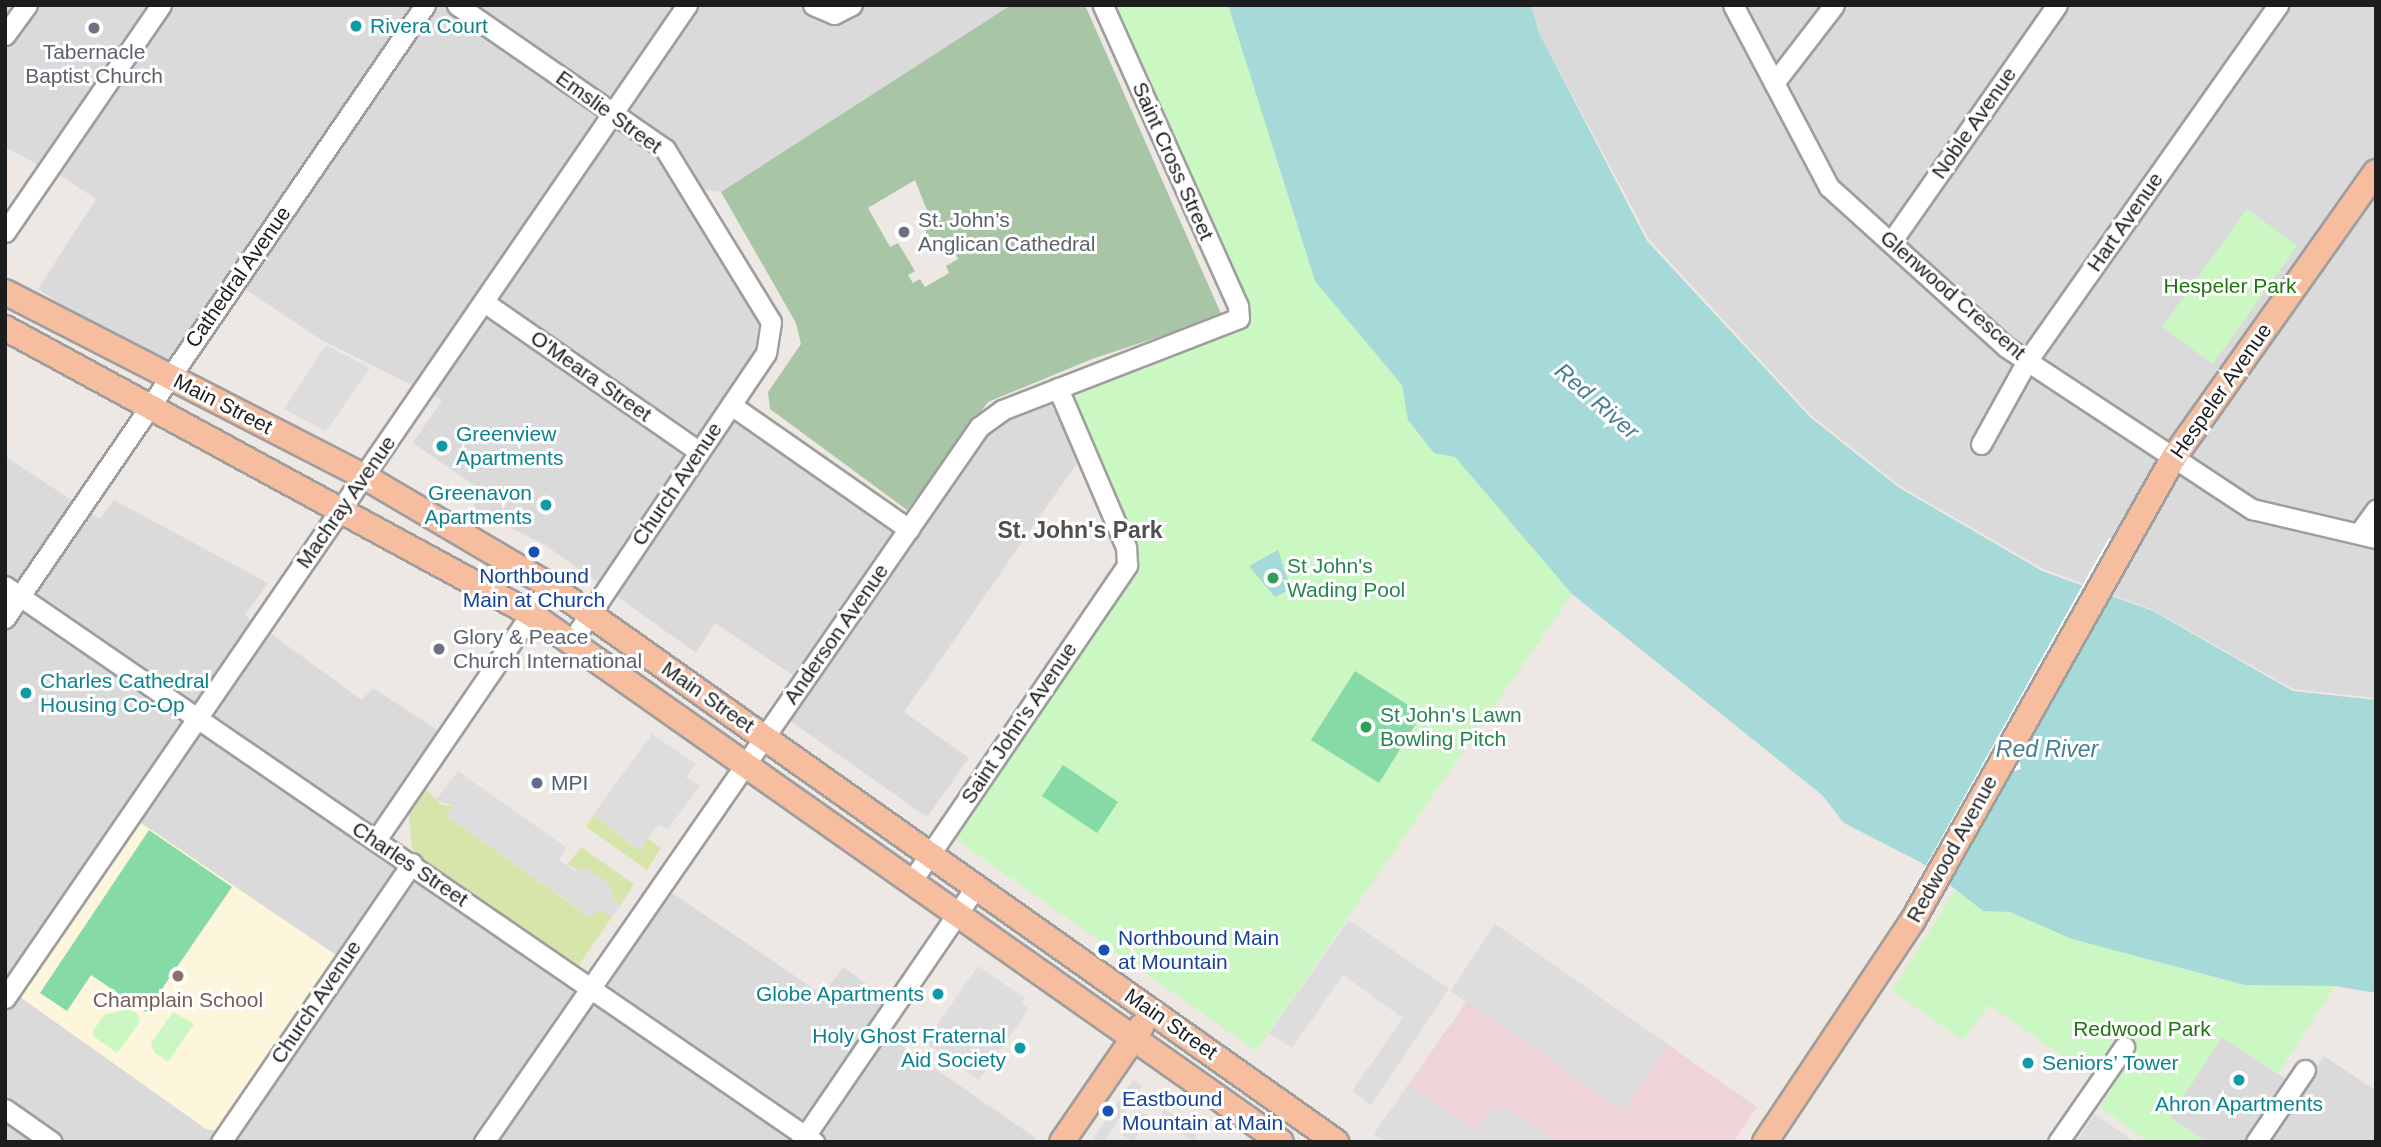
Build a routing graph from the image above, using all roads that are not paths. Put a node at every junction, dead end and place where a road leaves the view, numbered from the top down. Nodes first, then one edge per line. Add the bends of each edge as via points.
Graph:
1 (27, 5) edge
2 (161, 5) edge
3 (425, 5) edge
4 (457, 5) edge
5 (687, 5) edge
6 (813, 5) edge
7 (852, 5) edge
8 (1103, 5) edge
9 (1733, 5) edge
10 (1834, 5) edge
11 (2057, 5) edge
12 (2278, 5) edge
13 (5, 35) edge
14 (1774, 83) junction
15 (614, 113) junction
16 (2376, 172) edge
17 (5, 232) edge
18 (1891, 242) junction
19 (5, 292) edge
20 (484, 303) junction
21 (1239, 318) joint
22 (771, 322) joint
23 (5, 328) edge
24 (2027, 361) junction
25 (169, 376) junction
26 (1058, 388) junction
27 (731, 405) junction
28 (151, 408) junction
29 (1981, 444) dead end
30 (698, 450) junction
31 (2174, 457) junction
32 (365, 477) junction
33 (343, 509) junction
34 (2376, 510) edge
35 (909, 529) junction
36 (2367, 536) edge
37 (2122, 545) joint
38 (550, 586) junction
39 (13, 591) edge
40 (590, 613) junction
41 (531, 614) junction
42 (5, 618) edge
43 (571, 642) junction
44 (196, 718) junction
45 (765, 737) junction
46 (744, 764) junction
47 (376, 841) junction
48 (931, 853) junction
49 (412, 863) junction
50 (911, 881) junction
51 (976, 886) junction
52 (956, 916) junction
53 (590, 989) junction
54 (5, 998) edge
55 (1152, 1011) junction
56 (1132, 1040) junction
57 (2124, 1047) dead end
58 (2305, 1070) dead end
59 (5, 1109) edge
60 (807, 1140) edge
61 (52, 1142) edge
62 (221, 1142) edge
63 (484, 1142) edge
64 (1062, 1142) edge
65 (1281, 1142) edge
66 (1336, 1142) edge
67 (1765, 1142) edge
68 (2058, 1142) edge
69 (2256, 1142) edge

1 - 13 street
2 - 17 street
3 - 25 street, Cathedral Avenue
4 - 15 street, Emslie Street
5 - 15 street, Machray Avenue
6 - 7 street via 834,14
8 - 21 street, Saint Cross Street via 1238,306
9 - 14 street, Glenwood Crescent
10 - 14 street
11 - 18 street, Noble Avenue
12 - 24 street, Hart Avenue
14 - 18 street, Glenwood Crescent via 1829,187
15 - 20 street, Machray Avenue
15 - 22 street, Emslie Street via 665,149
16 - 31 main road, Hespeler Avenue
18 - 24 street, Glenwood Crescent
19 - 25 main road, Main Street
20 - 30 street, O'Meara Street
20 - 32 street, Machray Avenue
21 - 26 street, Anderson Avenue
22 - 27 street, Church Avenue via 766,353
23 - 28 main road, Main Street
24 - 29 street, Hart Avenue
24 - 31 street, Glenwood Crescent
25 - 28 street, Cathedral Avenue
25 - 32 main road, Main Street
26 - 35 street, Anderson Avenue via 1002,410 979,427
26 - 48 street, Saint John's Avenue via 1126,547 1127,565
27 - 30 street, Church Avenue
27 - 35 street
28 - 33 main road, Main Street
28 - 39 street, Cathedral Avenue
30 - 40 street, Church Avenue
31 - 36 street, Glenwood Crescent via 2252,509
31 - 37 main road, Hespeler Avenue
32 - 33 street, Machray Avenue
32 - 38 main road, Main Street
33 - 41 main road, Main Street
33 - 44 street, Machray Avenue
34 - 36 street
35 - 45 street, Anderson Avenue
37 - 67 main road, Redwood Avenue via 1913,920
38 - 40 main road, Main Street
38 - 41 street
39 - 42 street, Cathedral Avenue
39 - 44 street, Charles Street
40 - 43 street, Church Avenue
40 - 45 main road, Main Street
41 - 43 main road, Main Street
41 - 47 street
43 - 46 main road, Main Street
44 - 47 street, Charles Street
44 - 54 street, Machray Avenue
45 - 46 street, Anderson Avenue
45 - 48 main road, Main Street
46 - 50 main road, Main Street
46 - 53 street, Anderson Avenue
47 - 49 street, Charles Street
48 - 50 street, Saint John's Avenue
48 - 51 main road, Main Street
49 - 53 street, Charles Street
49 - 62 street, Church Avenue
50 - 52 main road, Main Street
51 - 52 street
51 - 55 main road, Main Street
52 - 56 main road, Main Street
52 - 60 street
53 - 60 street, Charles Street
53 - 63 street, Anderson Avenue
55 - 56 main road
55 - 66 main road, Main Street
56 - 64 main road
56 - 65 main road, Main Street
57 - 68 street
58 - 69 street
59 - 61 street

